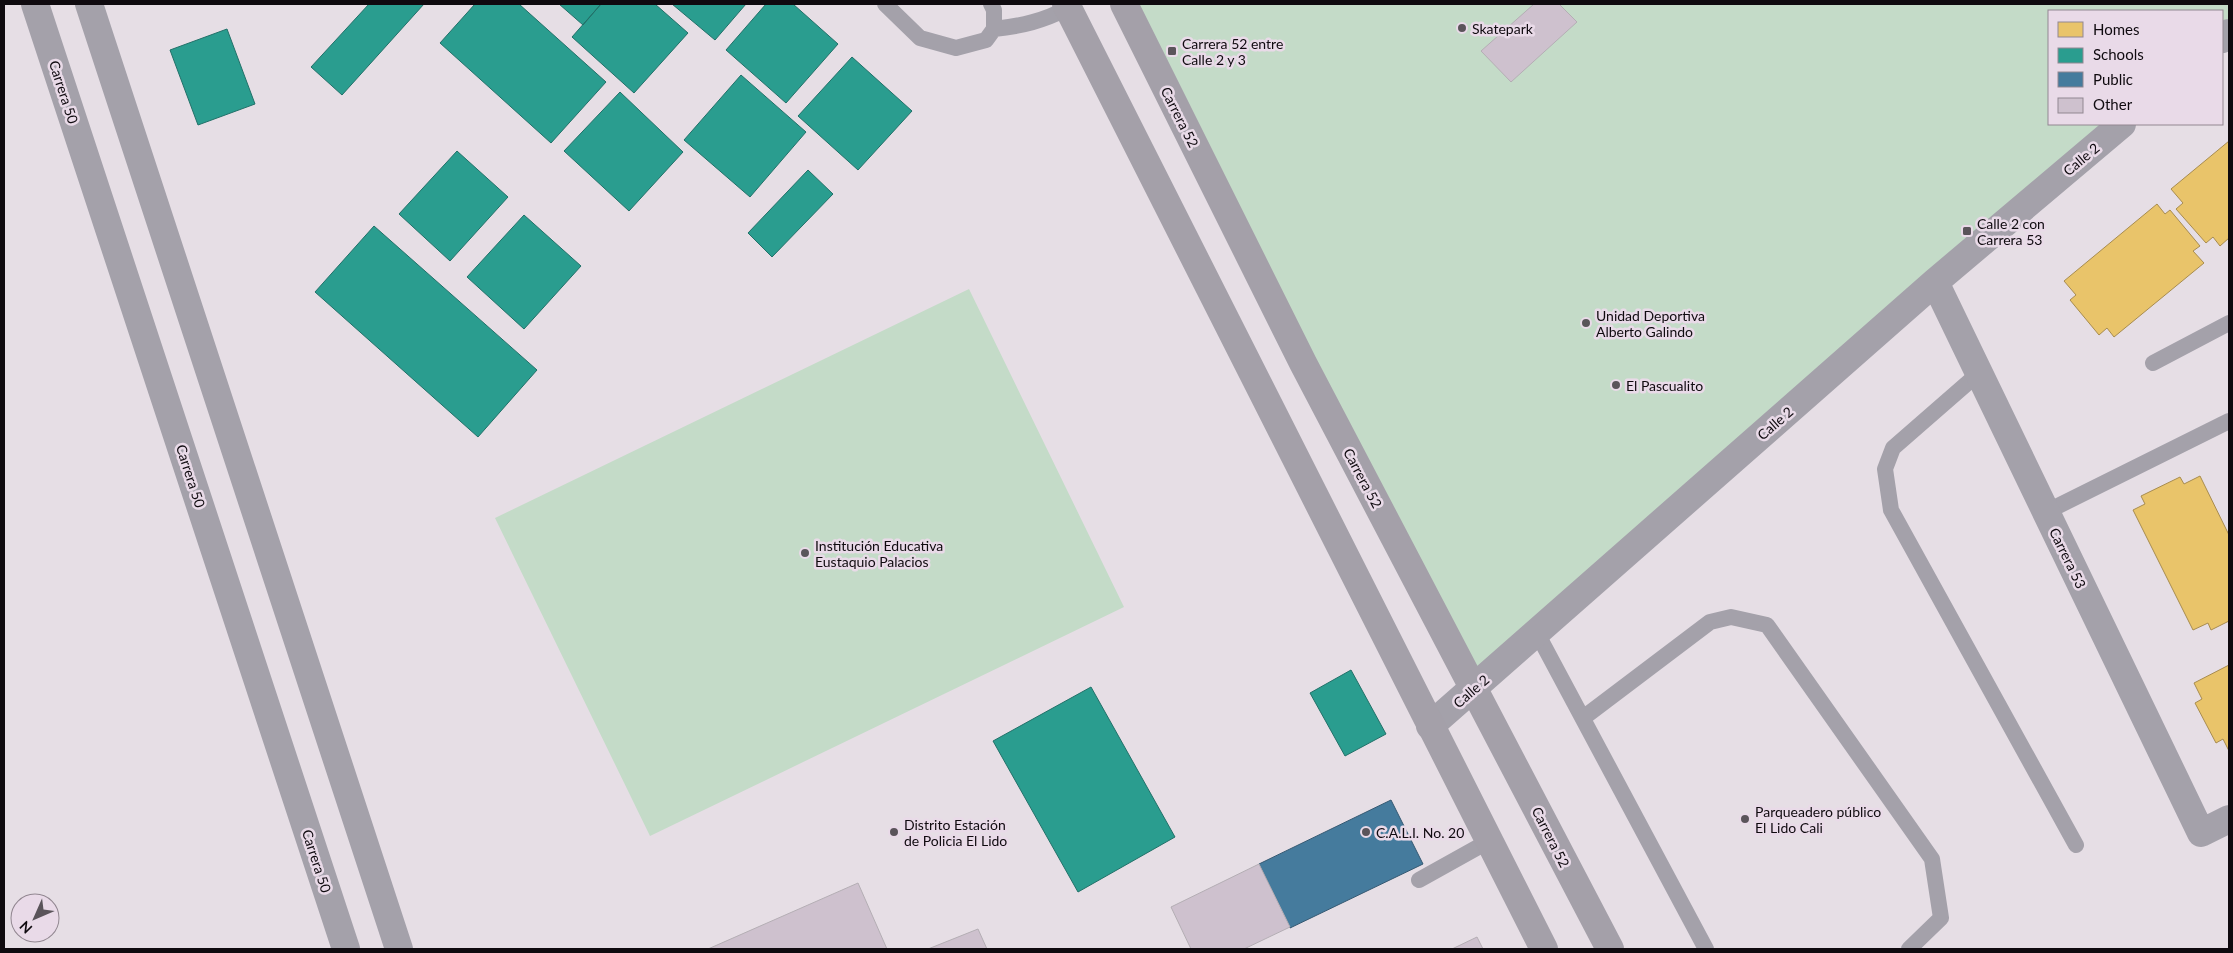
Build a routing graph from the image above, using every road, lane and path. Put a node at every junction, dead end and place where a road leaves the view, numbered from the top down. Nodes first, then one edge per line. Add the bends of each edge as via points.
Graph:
1 (35, 4) edge
2 (89, 4) edge
3 (885, 4) edge
4 (991, 4) edge
5 (1124, 4) edge
6 (1067, 6) edge
7 (994, 29) junction
8 (2121, 125) edge
9 (1935, 282) junction
10 (2229, 323) edge
11 (2153, 363) dead end
12 (1979, 373) junction
13 (2229, 421) edge
14 (2046, 512) junction
15 (1537, 633) junction
16 (1474, 689) junction
17 (1582, 718) junction
18 (1430, 726) junction
19 (2229, 819) edge
20 (1489, 841) junction
21 (2076, 845) dead end
22 (1418, 880) dead end
23 (346, 949) edge
24 (399, 949) edge
25 (1544, 949) edge
26 (1610, 949) edge
27 (1706, 949) edge
28 (1909, 949) edge

1 - 23 street, Carrera 50
2 - 24 street
3 - 7 lane via 920,38 956,48 986,40
4 - 7 lane
5 - 16 main road, Carrera 52 via 1303,363
6 - 7 lane via 1045,20
6 - 18 main road
8 - 9 street, Calle 2
9 - 12 street, Carrera 53
9 - 15 street, Calle 2
10 - 11 lane
12 - 14 street, Carrera 53
12 - 21 lane via 1893,448 1885,469 1891,510
13 - 14 lane
14 - 19 street, Carrera 53 via 2201,833
15 - 16 street, Calle 2
15 - 17 lane
16 - 18 street, Calle 2
16 - 26 main road, Carrera 52
17 - 27 lane
17 - 28 lane via 1710,622 1731,617 1766,625 1932,859 1941,918
18 - 20 main road
20 - 22 lane
20 - 25 main road

